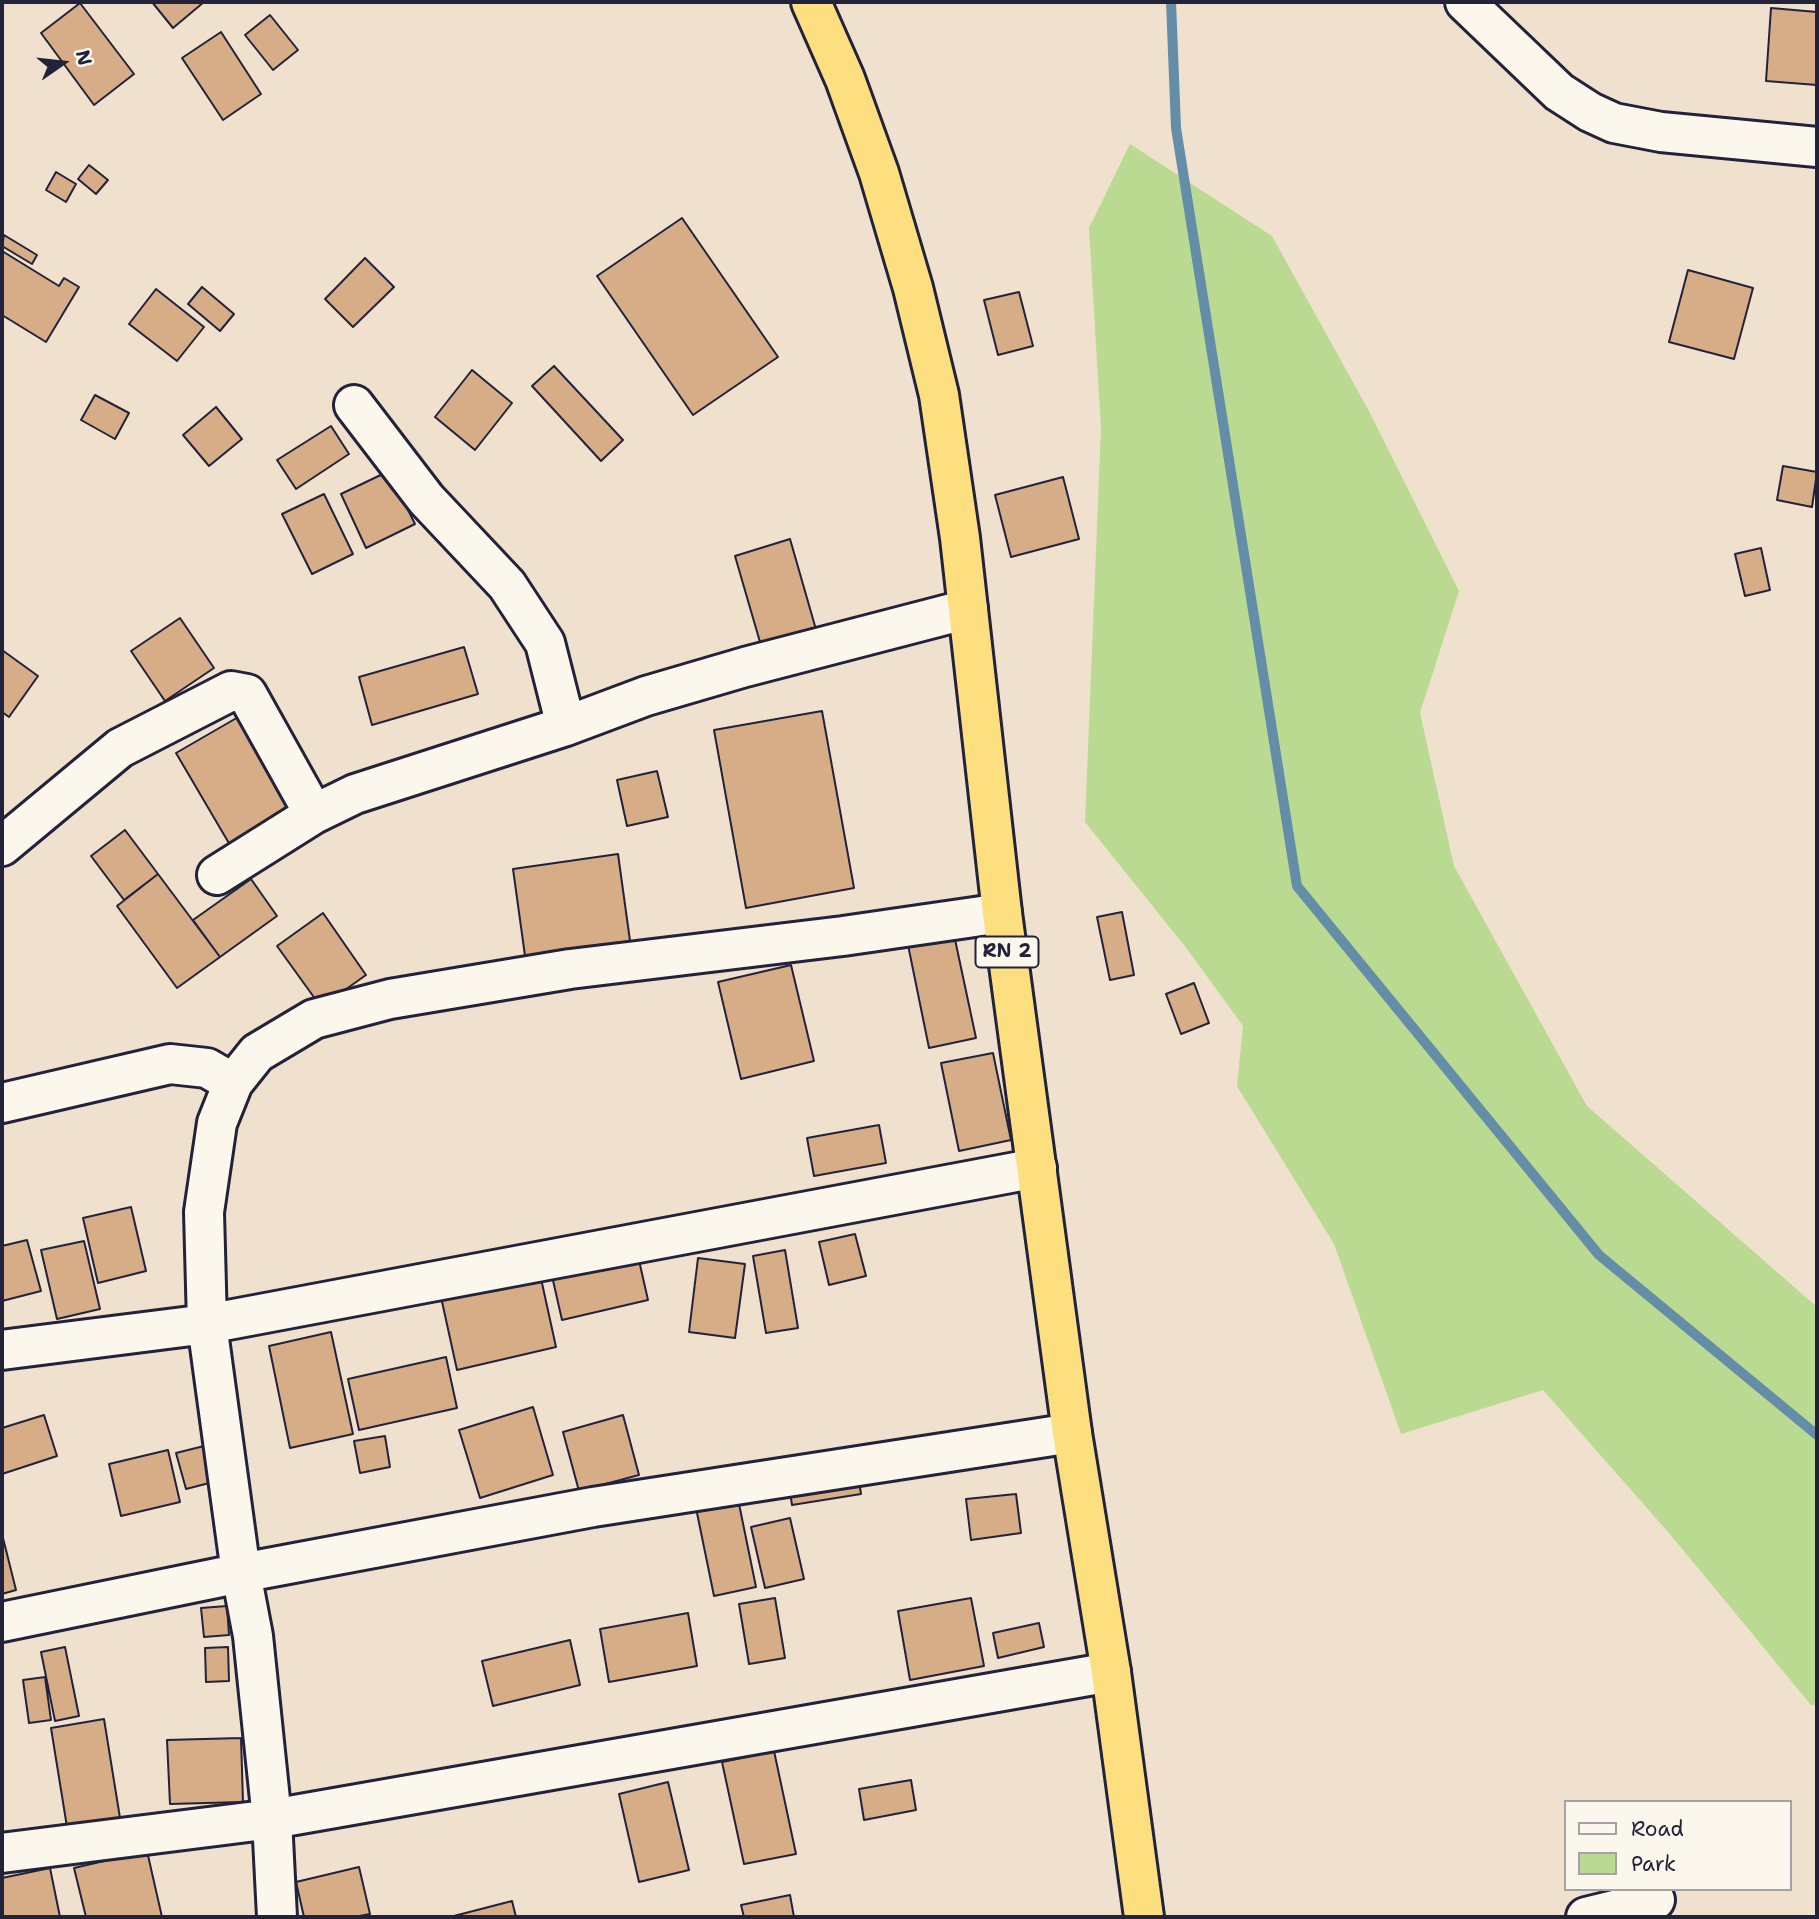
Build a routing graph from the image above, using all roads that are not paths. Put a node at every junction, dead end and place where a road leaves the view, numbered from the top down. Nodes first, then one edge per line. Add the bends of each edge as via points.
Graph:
1 (811, 2) edge
2 (1465, 2) edge
3 (1817, 147) edge
4 (354, 405) dead end
5 (968, 609) junction
6 (566, 726) junction
7 (314, 814) junction
8 (2, 846) edge
9 (217, 876) dead end
10 (1002, 913) junction
11 (233, 1083) junction
12 (2, 1103) edge
13 (1037, 1168) junction
14 (207, 1324) junction
15 (2, 1350) edge
16 (1072, 1433) junction
17 (241, 1573) junction
18 (2, 1622) edge
19 (1111, 1672) junction
20 (272, 1819) junction
21 (2, 1853) edge
22 (1655, 1899) dead end
23 (277, 1917) edge
24 (1144, 1917) edge
25 (1586, 1917) edge

1 - 5 highway, RN 2 via 879,173 913,288 939,395
2 - 3 street via 1559,92 1615,123 1661,132
4 - 6 street via 426,499 507,585 545,643
5 - 6 street via 646,696
5 - 10 highway, RN 2
6 - 7 street via 355,794
7 - 8 street via 247,694 231,691 120,748
7 - 9 street
10 - 11 street via 570,969 390,999 314,1019 257,1053
10 - 13 highway, RN 2
11 - 12 street via 207,1068 170,1064
11 - 14 street via 217,1123 204,1212
13 - 14 street
13 - 16 highway, RN 2
14 - 15 street
14 - 17 street
16 - 17 street via 593,1507
16 - 19 highway, RN 2
17 - 18 street
17 - 20 street via 253,1636
19 - 20 street
19 - 24 highway, RN 2
20 - 21 street
20 - 23 street
22 - 25 street

